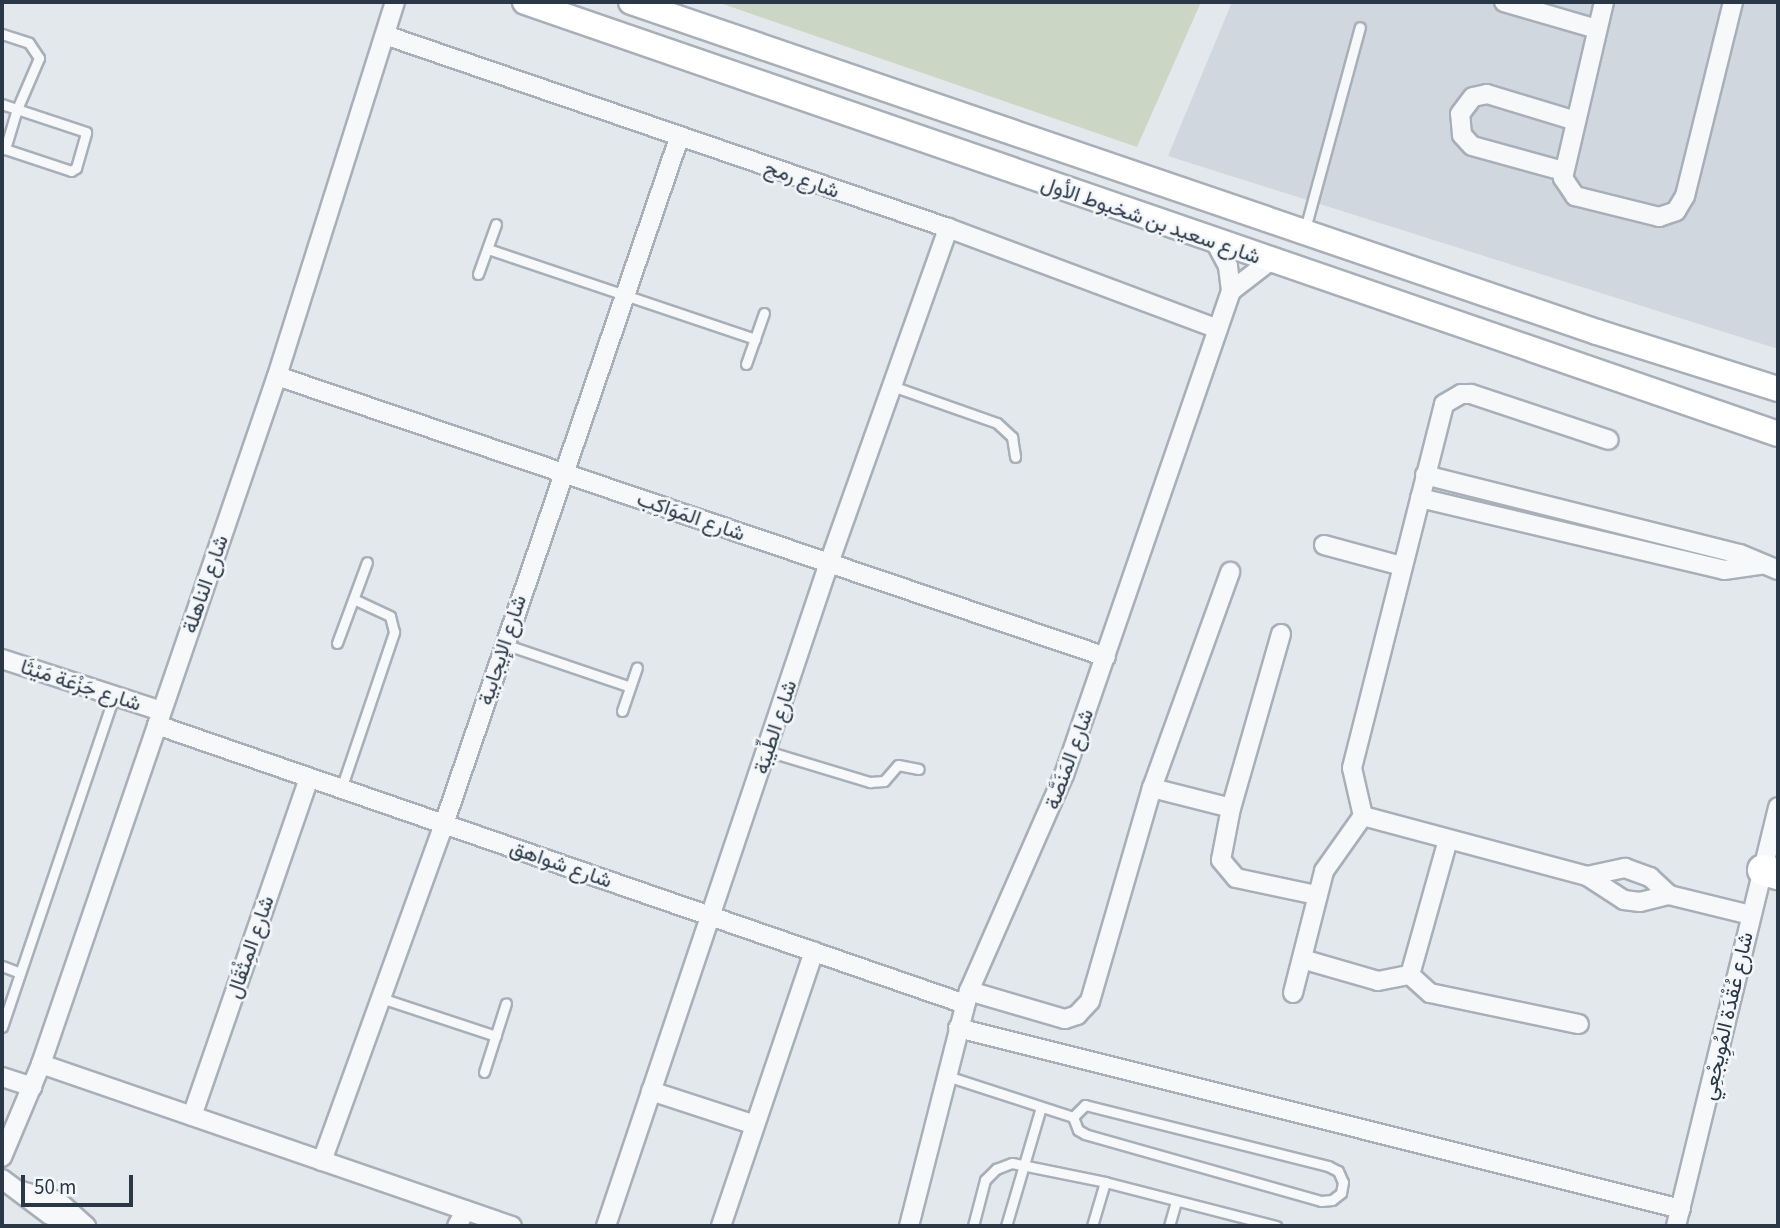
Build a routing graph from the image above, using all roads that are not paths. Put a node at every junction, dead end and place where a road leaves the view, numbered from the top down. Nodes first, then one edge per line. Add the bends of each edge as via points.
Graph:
1 (526, 2) edge
2 (631, 2) edge
3 (1504, 2) edge
4 (1605, 2) edge
5 (1733, 2) edge
6 (393, 3) edge
7 (1360, 27) dead end
8 (1597, 29) junction
9 (2, 34) edge
10 (385, 34) junction
11 (2, 104) edge
12 (17, 109) junction
13 (1573, 120) junction
14 (679, 138) junction
15 (1563, 171) junction
16 (1077, 194) junction
17 (1221, 202) junction
18 (496, 224) dead end
19 (947, 228) junction
20 (1304, 231) junction
21 (1215, 242) junction
22 (488, 249) junction
23 (1270, 261) junction
24 (478, 274) dead end
25 (1231, 291) junction
26 (628, 294) junction
27 (764, 313) dead end
28 (1218, 329) junction
29 (1485, 331) junction
30 (1597, 332) junction
31 (755, 339) junction
32 (746, 364) dead end
33 (277, 376) junction
34 (890, 385) junction
35 (1778, 388) edge
36 (1778, 434) edge
37 (1609, 440) dead end
38 (1016, 457) dead end
39 (561, 472) junction
40 (1425, 475) junction
41 (1420, 498) junction
42 (1324, 545) dead end
43 (367, 562) dead end
44 (829, 563) junction
45 (1402, 566) junction
46 (1769, 567) edge
47 (1230, 572) dead end
48 (354, 599) junction
49 (1281, 634) dead end
50 (337, 643) dead end
51 (504, 644) junction
52 (1106, 657) junction
53 (2, 659) edge
54 (637, 667) dead end
55 (630, 687) junction
56 (114, 696) junction
57 (622, 711) dead end
58 (159, 718) junction
59 (767, 751) junction
60 (919, 769) dead end
61 (309, 779) junction
62 (1152, 788) junction
63 (341, 789) junction
64 (1778, 807) edge
65 (1231, 808) junction
66 (1363, 816) junction
67 (444, 824) junction
68 (1448, 840) junction
69 (1771, 872) edge
70 (1587, 876) junction
71 (1316, 895) junction
72 (1669, 895) junction
73 (712, 915) junction
74 (1751, 915) junction
75 (814, 951) junction
76 (1302, 959) junction
77 (2, 966) edge
78 (20, 973) junction
79 (1410, 975) junction
80 (1293, 993) dead end
81 (381, 998) junction
82 (967, 998) junction
83 (506, 1003) dead end
84 (1579, 1024) dead end
85 (2, 1027) edge
86 (958, 1028) junction
87 (496, 1036) junction
88 (41, 1065) junction
89 (484, 1072) dead end
90 (947, 1076) junction
91 (2, 1077) edge
92 (32, 1087) junction
93 (651, 1091) junction
94 (1041, 1107) junction
95 (192, 1116) junction
96 (1073, 1117) junction
97 (755, 1125) junction
98 (2, 1157) edge
99 (322, 1161) junction
100 (1024, 1164) junction
101 (2, 1179) edge
102 (1105, 1182) junction
103 (1176, 1201) junction
104 (1679, 1217) edge
105 (462, 1218) edge
106 (86, 1226) edge
107 (512, 1226) edge
108 (606, 1226) edge
109 (721, 1226) edge
110 (909, 1226) edge
111 (973, 1226) edge
112 (1006, 1226) edge
113 (1092, 1226) edge
114 (1169, 1226) edge
115 (1276, 1226) edge

1 - 16 main road, شارع سعيد بن شخبوط الأول
2 - 17 main road, شارع سعيد بن شخبوط الأول
3 - 8 street
4 - 8 street
5 - 15 street via 1685,196 1676,211 1659,217 1575,196 1565,186
6 - 10 street, شارع الناهلة
7 - 20 lane
8 - 13 street
9 - 12 lane via 29,43 39,58
10 - 14 street, شارع رمح
10 - 33 street, شارع الناهلة
11 - 12 lane
12 - 12 lane via 86,132 76,168 71,171 5,149
13 - 15 street
13 - 15 street via 1487,94 1473,97 1460,114 1462,135 1472,146
14 - 19 street, شارع رمح
14 - 26 street, شارع الإيجابية
16 - 17 main road via 1083,180 1093,176 1186,206
16 - 21 main road, شارع سعيد بن شخبوط الأول
17 - 20 main road, شارع سعيد بن شخبوط الأول
18 - 22 lane
19 - 28 street, شارع رمح
19 - 34 street, شارع الطِّيبَة
20 - 30 main road, شارع سعيد بن شخبوط الأول
21 - 23 main road, شارع سعيد بن شخبوط الأول
21 - 25 street via 1228,266
22 - 24 lane
22 - 26 lane
23 - 25 street
23 - 29 main road, شارع سعيد بن شخبوط الأول
25 - 28 street, شارع المَنَصَّة
26 - 31 lane
26 - 39 street, شارع الإيجابية
27 - 31 lane
28 - 52 street, شارع المَنَصَّة
29 - 30 main road via 1516,327 1584,349 1596,342
29 - 36 main road, شارع سعيد بن شخبوط الأول
30 - 35 main road, شارع سعيد بن شخبوط الأول
31 - 32 lane
33 - 39 street, شارع المَوَاكِب
33 - 58 street, شارع الناهلة
34 - 38 lane via 998,423 1012,437
34 - 44 street, شارع الطِّيبَة
37 - 40 street via 1461,394 1451,397 1439,414
39 - 44 street, شارع المَوَاكِب
39 - 51 street, شارع الإيجابية
40 - 41 street
40 - 46 street via 1740,554
41 - 45 street
41 - 46 street via 1724,570
42 - 45 street
43 - 48 lane
44 - 52 street, شارع المَوَاكِب
44 - 59 street, شارع الطِّيبَة
45 - 66 street via 1352,768 1363,799
47 - 62 street, شارع شواهق
48 - 50 lane
48 - 63 lane via 390,616 394,632
49 - 65 street
51 - 55 lane
51 - 67 street, شارع الإيجابية
52 - 82 street, شارع المَنَصَّة via 1030,860
53 - 56 street, شارع جَزْعَة مَيْثَا
54 - 55 lane
55 - 57 lane
56 - 58 street, شارع جَزْعَة مَيْثَا
56 - 78 lane
58 - 61 street, شارع شواهق
58 - 88 street, شارع الناهلة
59 - 60 lane via 870,782 884,780 898,765
59 - 73 street, شارع الطِّيبَة
61 - 63 street, شارع شواهق
61 - 95 street, شارع المِثْقَال
62 - 65 street
62 - 82 street, شارع شواهق via 1084,1009 1065,1019
63 - 67 street, شارع شواهق
64 - 69 street, شارع عُقْدَة المُوِيجْعِي
65 - 71 street via 1221,853 1229,874
66 - 68 street
66 - 71 street via 1330,858
67 - 73 street, شارع شواهق
67 - 81 street, شارع الإيجابية
68 - 70 street
68 - 79 street
69 - 74 street, شارع عُقْدَة المُوِيجْعِي
70 - 72 street via 1624,900
70 - 72 street via 1612,868 1638,871
71 - 76 street
72 - 74 street
73 - 75 street, شارع شواهق
73 - 93 street, شارع الطِّيبَة
74 - 104 street, شارع عُقْدَة المُوِيجْعِي
75 - 82 street, شارع شواهق
75 - 97 street
76 - 79 street via 1378,981
76 - 80 street
77 - 78 lane
78 - 85 lane
79 - 84 street via 1430,993
81 - 87 lane
81 - 99 street, شارع الإيجابية
82 - 86 street, شارع المَنَصَّة
83 - 87 lane
86 - 90 street, شارع المَنَصَّة
86 - 104 street
87 - 89 lane
88 - 92 street, شارع الناهلة
88 - 95 street
90 - 94 lane
90 - 110 street, شارع المَنَصَّة
91 - 92 street
92 - 98 street, شارع الناهلة
93 - 97 street
93 - 108 street, شارع الطِّيبَة
94 - 96 lane
94 - 100 lane
95 - 99 street
96 - 96 lane via 1085,1134 1321,1200 1332,1200 1343,1182 1339,1171 1328,1166 1093,1105 1078,1109
97 - 109 street
99 - 105 street
100 - 102 lane
100 - 111 lane via 996,1169 985,1180
100 - 112 lane
101 - 106 street via 21,1191 58,1201
102 - 103 lane
102 - 113 lane
103 - 114 lane
103 - 115 lane
105 - 107 street

